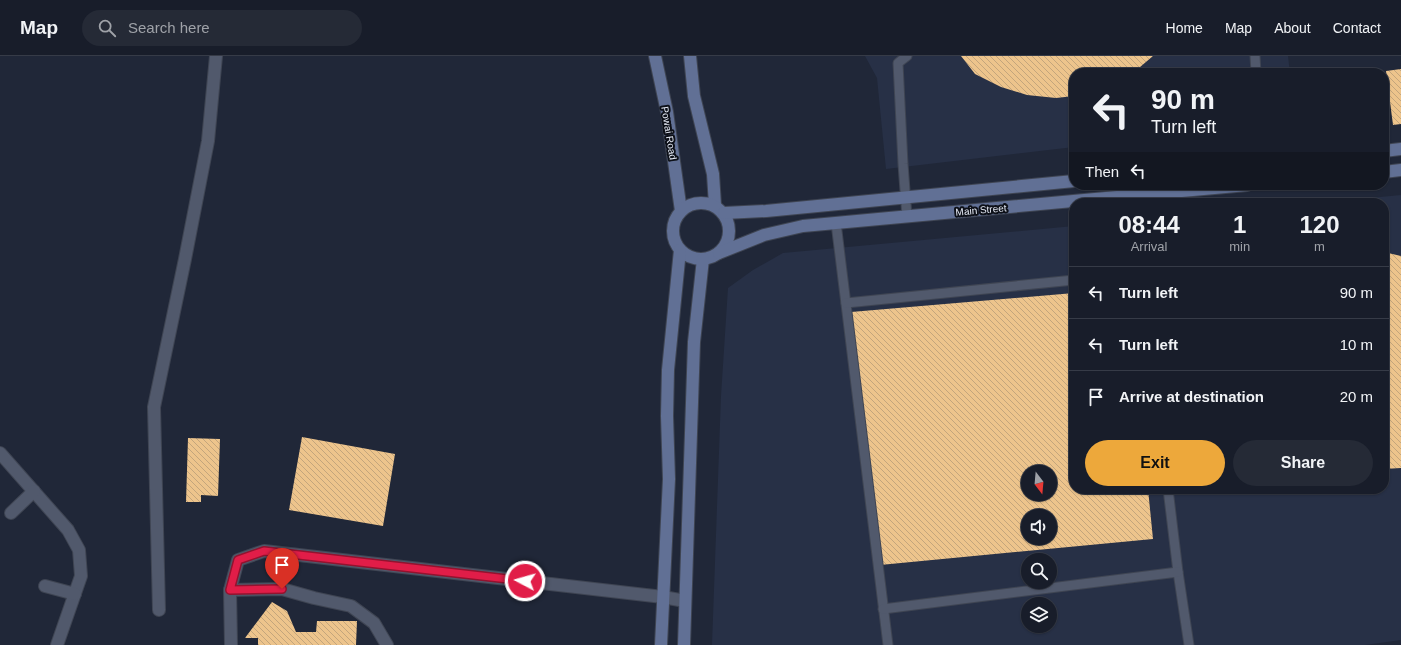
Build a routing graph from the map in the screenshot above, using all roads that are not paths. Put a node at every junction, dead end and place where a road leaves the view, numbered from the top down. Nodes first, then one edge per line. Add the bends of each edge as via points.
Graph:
1 (216, 56) edge
2 (654, 56) edge
3 (690, 56) edge
4 (907, 56) edge
5 (1255, 56) edge
6 (1256, 68) edge
7 (1401, 149) edge
8 (1389, 150) edge
9 (1401, 170) edge
10 (1389, 171) edge
11 (1069, 181) edge
12 (1209, 190) edge
13 (905, 197) junction
14 (1148, 198) edge
15 (1069, 205) edge
16 (719, 209) junction
17 (681, 211) junction
18 (907, 217) junction
19 (836, 223) junction
20 (680, 250) junction
21 (719, 253) junction
22 (703, 259) junction
23 (1069, 281) edge
24 (846, 303) junction
25 (0, 453) edge
26 (34, 491) junction
27 (1169, 494) edge
28 (11, 513) dead end
29 (1178, 572) junction
30 (45, 586) dead end
31 (230, 590) junction
32 (75, 594) junction
33 (663, 597) junction
34 (685, 601) junction
35 (883, 609) junction
36 (159, 610) dead end
37 (57, 645) edge
38 (231, 645) edge
39 (387, 645) edge
40 (661, 645) edge
41 (684, 645) edge
42 (888, 645) edge
43 (1189, 645) edge

1 - 36 street via 208,141 154,407
2 - 17 main road, Powai Road via 667,112
3 - 16 main road via 694,96
4 - 13 lane via 898,63
5 - 6 lane
7 - 8 main road
9 - 10 main road
11 - 13 main road, Main Street
12 - 14 main road, Main Street
13 - 16 main road, Main Street via 766,211
13 - 18 lane
15 - 18 main road, Main Street
16 - 17 main road via 706,202 697,202
16 - 21 main road via 728,220 730,229 729,238
17 - 20 main road via 674,222 673,235
18 - 19 main road, Main Street
19 - 21 main road, Main Street via 803,226 764,235
19 - 24 lane
20 - 22 main road via 687,255
20 - 33 main road via 668,370 669,479
21 - 22 main road
22 - 34 main road via 694,342
23 - 24 lane
24 - 35 lane
25 - 26 street
26 - 28 street
26 - 32 street via 68,530 79,550 81,576
27 - 29 lane
29 - 35 lane
29 - 43 lane
30 - 32 street
31 - 33 street via 238,560 264,551
31 - 38 street
31 - 39 street via 282,589 351,606 374,623
32 - 37 street
33 - 34 street
33 - 40 main road
34 - 41 main road
35 - 42 lane

